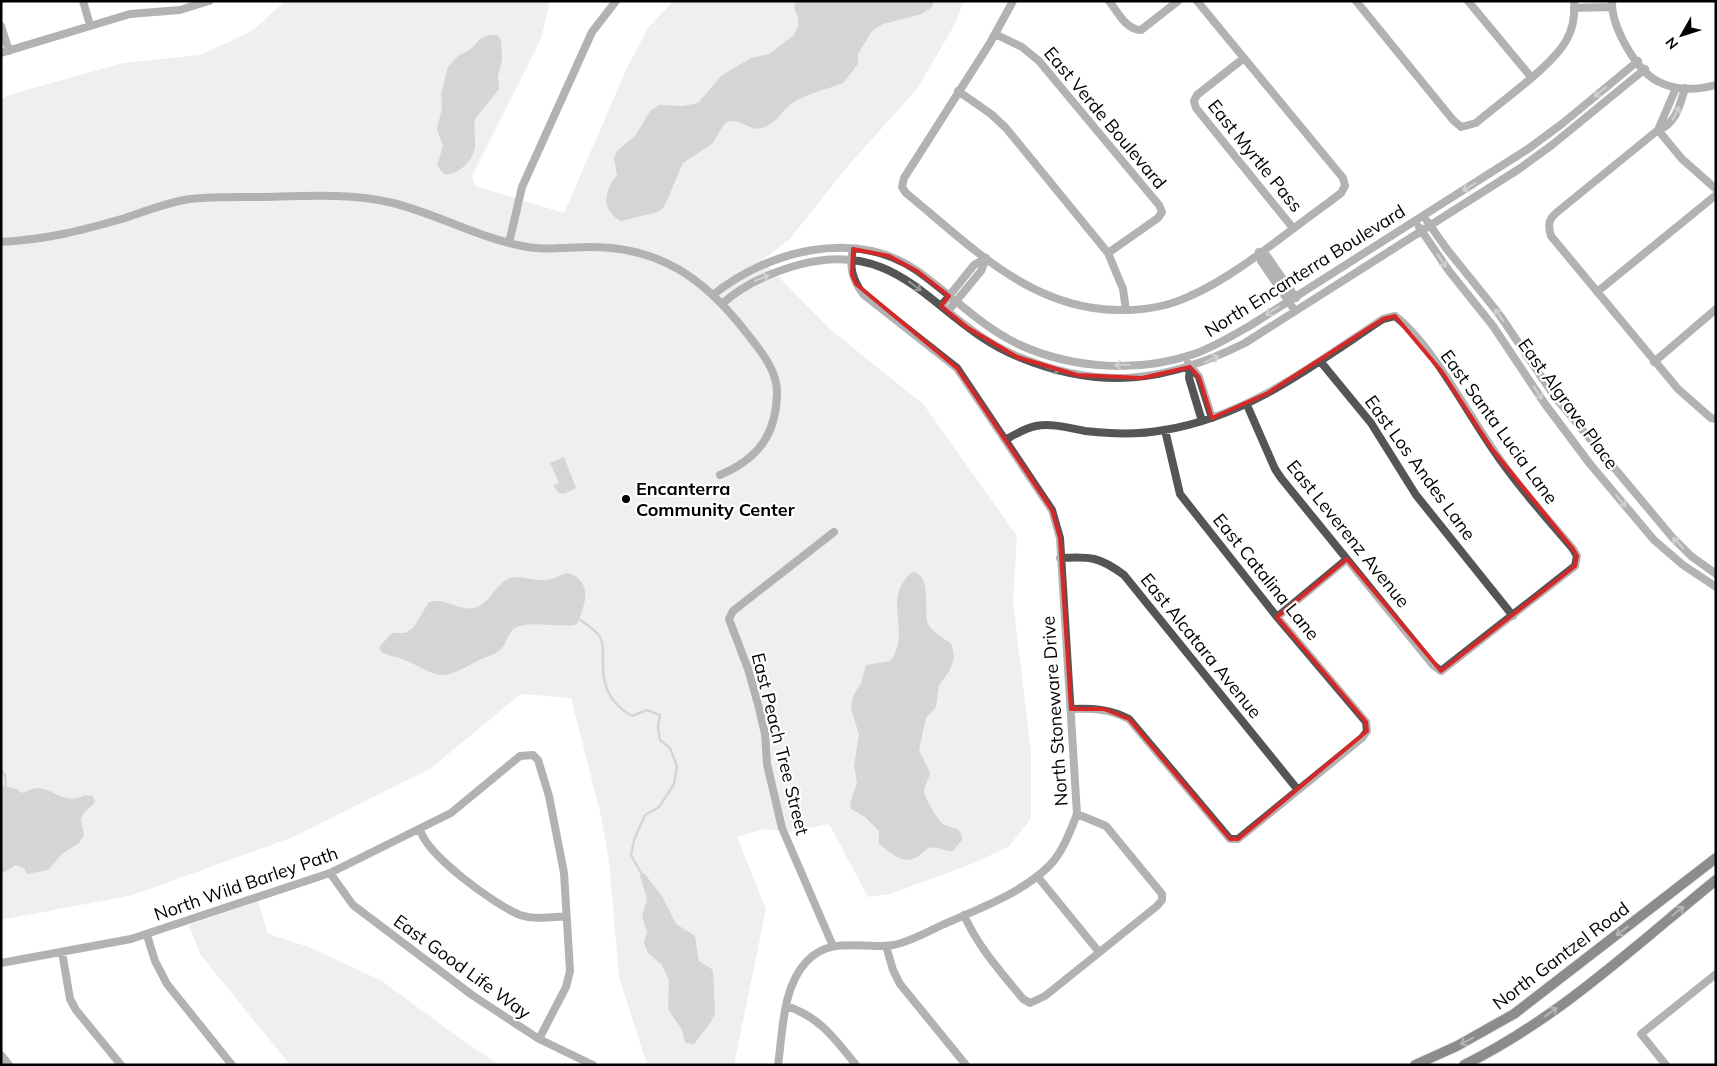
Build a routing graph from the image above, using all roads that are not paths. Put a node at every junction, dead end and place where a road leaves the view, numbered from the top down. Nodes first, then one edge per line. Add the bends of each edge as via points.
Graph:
1 (83, 1) edge
2 (179, 1) edge
3 (209, 1) edge
4 (616, 1) edge
5 (1014, 1) edge
6 (1110, 1) edge
7 (1178, 1) edge
8 (1197, 1) edge
9 (1356, 1) edge
10 (1468, 1) edge
11 (1612, 4) edge
12 (1574, 5) edge
13 (180, 10) junction
14 (90, 25) junction
15 (1, 26) edge
16 (995, 34) junction
17 (5, 52) edge
18 (1244, 58) junction
19 (1636, 59) junction
20 (1645, 69) junction
21 (1531, 77) junction
22 (1716, 85) edge
23 (1676, 88) junction
24 (1685, 88) junction
25 (958, 90) junction
26 (1658, 130) junction
27 (1716, 189) edge
28 (1716, 195) edge
29 (1424, 215) junction
30 (1415, 221) junction
31 (1430, 225) junction
32 (1293, 228) junction
33 (1421, 231) junction
34 (1, 242) edge
35 (509, 243) junction
36 (853, 248) junction
37 (1259, 252) junction
38 (1108, 253) junction
39 (986, 258) junction
40 (851, 259) junction
41 (1597, 292) junction
42 (713, 295) junction
43 (949, 296) junction
44 (1291, 298) junction
45 (955, 301) junction
46 (722, 304) junction
47 (1298, 308) junction
48 (944, 309) junction
49 (1716, 309) edge
50 (1126, 310) junction
51 (1186, 357) junction
52 (1320, 361) junction
53 (1654, 362) junction
54 (1190, 367) junction
55 (1247, 405) junction
56 (1212, 418) junction
57 (1716, 419) edge
58 (1202, 421) junction
59 (1165, 430) junction
60 (1005, 440) junction
61 (1619, 471) junction
62 (720, 475) dead end
63 (1606, 483) junction
64 (834, 532) dead end
65 (1060, 558) junction
66 (1347, 559) junction
67 (1716, 574) edge
68 (1716, 588) edge
69 (1277, 616) junction
70 (1513, 616) junction
71 (1072, 709) junction
72 (1298, 790) junction
73 (1077, 814) junction
74 (420, 829) junction
75 (1716, 858) edge
76 (330, 874) junction
77 (1037, 876) junction
78 (1716, 880) edge
79 (964, 915) junction
80 (566, 916) junction
81 (147, 935) junction
82 (833, 946) junction
83 (886, 946) junction
84 (62, 952) junction
85 (1099, 952) junction
86 (1, 963) edge
87 (1715, 974) edge
88 (786, 1006) junction
89 (538, 1039) junction
90 (1, 1055) edge
91 (9, 1065) edge
92 (121, 1065) edge
93 (232, 1065) edge
94 (594, 1065) edge
95 (778, 1065) edge
96 (856, 1065) edge
97 (966, 1065) edge
98 (1415, 1065) edge
99 (1464, 1065) edge
100 (1666, 1065) edge

1 - 14 street
2 - 13 street
3 - 13 street
4 - 35 street via 592,32 522,187
5 - 16 street
6 - 7 street via 1134,30 1141,30
8 - 18 street
9 - 21 street via 1461,126 1476,123
10 - 21 street
11 - 12 street
11 - 19 street via 1622,39
12 - 21 street via 1568,38 1558,54
13 - 14 street via 130,14
14 - 17 street
15 - 17 street
16 - 25 street
16 - 38 street, East Verde Boulevard via 1022,47 1039,60 1159,205 1162,212 1158,218
18 - 32 street, East Myrtle Pass via 1197,95 1194,101 1196,108
18 - 32 street via 1343,178 1345,186 1341,193
19 - 20 street
19 -> 29 street, North Encanterra Boulevard via 1541,140
20 - 23 street via 1658,81
20 - 31 street, North Encanterra Boulevard via 1537,157
22 - 24 street via 1701,89
23 - 24 street
23 - 26 street
26 -> 24 street via 1667,127 1674,118
25 - 38 street via 1006,128
25 - 39 street via 902,186 906,193
26 - 27 street via 1682,159
26 - 41 street via 1551,217 1548,226 1551,236
28 - 41 street
29 - 30 street, North Encanterra Boulevard
29 - 31 street, East Algrave Place
30 - 33 street, East Algrave Place
30 - 44 street, North Encanterra Boulevard
31 - 33 street, North Encanterra Boulevard
61 -> 31 street, East Algrave Place via 1555,397 1500,314
32 - 37 street
33 - 47 street, North Encanterra Boulevard
33 -> 63 street, East Algrave Place
34 - 35 street via 51,238 189,199 335,195 394,203
35 - 42 street via 544,249 592,247 634,250 676,267
36 - 40 street, North Stoneware Drive
36 - 42 street, North Encanterra Boulevard via 821,248 783,258 739,275
36 - 43 street, North Encanterra Boulevard via 904,263
37 - 44 street via 1268,256
37 - 50 street via 1189,297 1144,310
38 - 50 street via 1123,289
39 - 43 street via 974,265
39 - 45 street via 981,271
39 - 50 street via 1028,287 1065,304 1105,311
46 -> 40 street, North Encanterra Boulevard via 745,285 777,272 810,262
40 -> 48 street, North Encanterra Boulevard via 895,272
40 - 60 street, North Stoneware Drive via 852,275 863,294 956,368
41 - 53 street
42 - 46 street
43 - 45 street, North Encanterra Boulevard
43 - 48 street
44 - 47 street
44 -> 51 street, North Encanterra Boulevard via 1228,338
45 - 48 street
51 -> 45 street, North Encanterra Boulevard via 1132,365 1072,362 1020,345 990,328
46 - 62 street via 760,350 778,387 771,430 756,454
54 -> 47 street, North Encanterra Boulevard via 1245,343
48 -> 54 street, North Encanterra Boulevard via 989,342 1017,357 1076,375 1142,378
49 - 53 street
51 - 54 street
52 - 55 street
52 - 70 street, East Los Andes Lane via 1371,424 1416,495
52 - 70 street, East Santa Lucia Lane via 1383,319 1395,316 1405,324 1442,372 1492,449 1577,556 1575,566
53 - 57 street via 1678,390
54 - 56 street via 1199,377
54 - 58 street via 1189,378
55 - 56 street
55 - 66 street, East Leverenz Avenue via 1275,469
56 - 58 street
58 - 59 street
59 - 60 street via 1124,434 1054,425 1035,426
59 - 69 street, East Catalina Lane via 1180,494
60 - 65 street, North Stoneware Drive via 1052,510 1060,538
61 - 63 street
67 -> 61 street, East Algrave Place via 1672,537
63 -> 68 street, East Algrave Place via 1654,540
64 - 82 street, East Peach Tree Street via 733,611 729,619 759,708 767,764 782,828
65 - 71 street, North Stoneware Drive
65 - 72 street, East Alcatara Avenue via 1097,558 1124,575
66 - 69 street
66 - 70 street, East Leverenz Avenue via 1441,671
69 - 72 street, East Catalina Lane via 1366,722 1367,731 1362,738
71 - 72 street via 1104,709 1129,719 1230,839 1238,839
71 - 73 street, North Stoneware Drive
73 - 77 street, North Stoneware Drive via 1068,838 1050,866
73 - 85 street via 1106,826 1162,894 1157,906
74 - 76 street, North Wild Barley Path
74 - 80 street via 422,838 454,871 505,906 521,915 542,918
74 - 80 street, North Wild Barley Path via 451,813 474,796 511,761 533,755 538,760 556,830 564,873
75 -> 98 main road, North Gantzel Road via 1514,1014 1458,1046
76 - 81 street, North Wild Barley Path
76 - 89 street, East Good Life Way via 353,905 472,995
77 - 79 street, North Stoneware Drive via 1018,889
77 - 85 street
99 -> 78 main road, North Gantzel Road via 1511,1040 1558,1006
79 - 83 street, North Stoneware Drive via 909,940
79 - 85 street via 974,938 1030,1003 1045,996
80 - 89 street, North Wild Barley Path via 570,972 566,987
81 - 84 street, North Wild Barley Path
81 - 93 street via 167,984
82 - 83 street, North Stoneware Drive
82 - 88 street, North Stoneware Drive via 802,966 792,982
83 - 97 street via 900,984
84 - 86 street, North Wild Barley Path
84 - 92 street via 70,999
87 - 100 street via 1641,1034
88 - 95 street, North Stoneware Drive
88 - 96 street via 800,1010 828,1030
89 - 94 street, East Good Life Way
90 - 91 street

